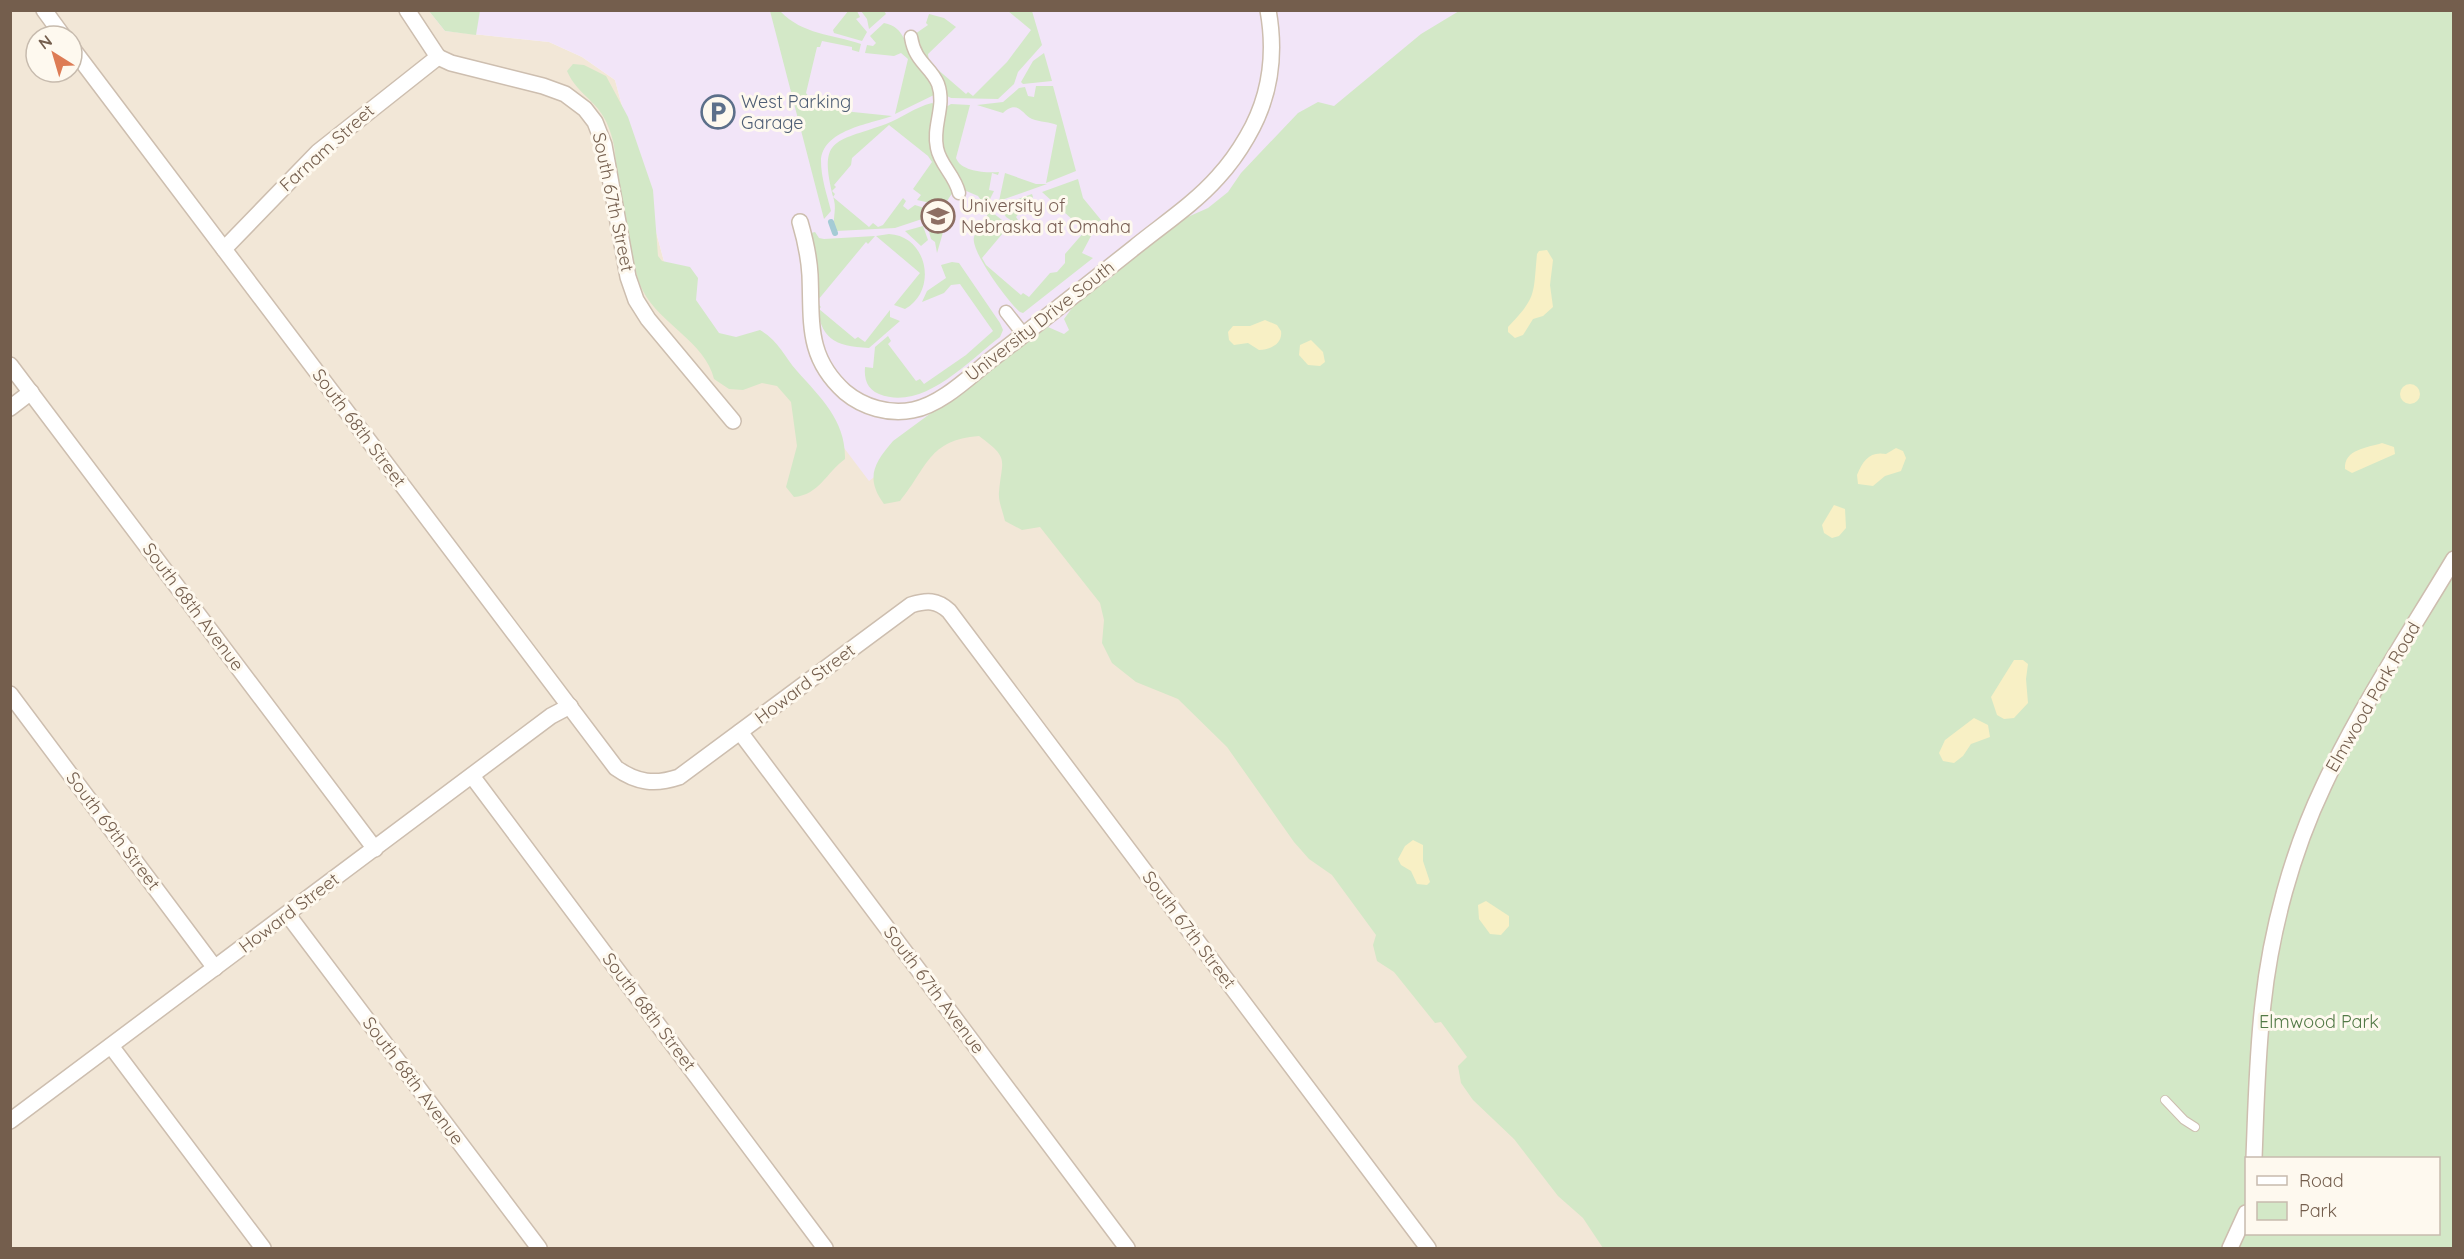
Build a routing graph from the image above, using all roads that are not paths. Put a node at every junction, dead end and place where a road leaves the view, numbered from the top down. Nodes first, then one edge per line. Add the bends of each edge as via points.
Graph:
1 (44, 10) edge
2 (407, 10) edge
3 (1268, 10) edge
4 (54, 24) edge
5 (911, 37) dead end
6 (438, 57) junction
7 (84, 64) edge
8 (959, 193) dead end
9 (800, 222) dead end
10 (224, 249) junction
11 (1006, 312) dead end
12 (1024, 335) junction
13 (10, 365) edge
14 (32, 392) junction
15 (10, 408) edge
16 (734, 422) dead end
17 (2454, 559) edge
18 (949, 611) joint
19 (10, 694) edge
20 (570, 706) junction
21 (740, 732) junction
22 (472, 776) junction
23 (663, 783) joint
24 (375, 849) junction
25 (288, 915) junction
26 (215, 968) junction
27 (111, 1046) junction
28 (2165, 1100) dead end
29 (10, 1121) edge
30 (2195, 1127) dead end
31 (2254, 1157) edge
32 (2245, 1217) edge
33 (263, 1248) edge
34 (538, 1248) edge
35 (825, 1248) edge
36 (1127, 1248) edge
37 (1428, 1248) edge
38 (2230, 1248) edge

1 - 4 street
2 - 6 street
3 - 12 street, University Drive South via 1272,43 1267,89 1259,115 1240,150 1203,192
5 - 8 street via 919,61 939,87 937,150
6 - 10 street, Farnam Street via 318,152
6 - 16 street, South 67th Street via 543,86 565,94 585,109 604,145 628,277 636,300
7 - 10 street, South 68th Street
9 - 12 street, University Drive South via 809,261 813,344 830,376 848,394 867,405 882,411 912,411 926,406
10 - 20 street, South 68th Street
11 - 12 street
13 - 14 street, South 68th Avenue
14 - 15 street
14 - 24 street, South 68th Avenue
17 - 31 street, Elmwood Park Road via 2366,702 2323,786 2295,863 2280,914 2263,1002
18 - 21 street, Howard Street via 939,602 911,605
18 - 37 street, South 67th Street
19 - 26 street, South 69th Street
20 - 22 street, Howard Street
20 - 23 street, South 68th Street via 616,768 630,777
21 - 23 street, Howard Street via 679,777
21 - 36 street, South 67th Avenue
22 - 24 street, Howard Street
22 - 35 street, South 68th Street
24 - 25 street, Howard Street
25 - 26 street, Howard Street
25 - 34 street, South 68th Avenue
26 - 27 street, Howard Street
27 - 29 street, Howard Street
27 - 33 street
28 - 30 lane
32 - 38 street

